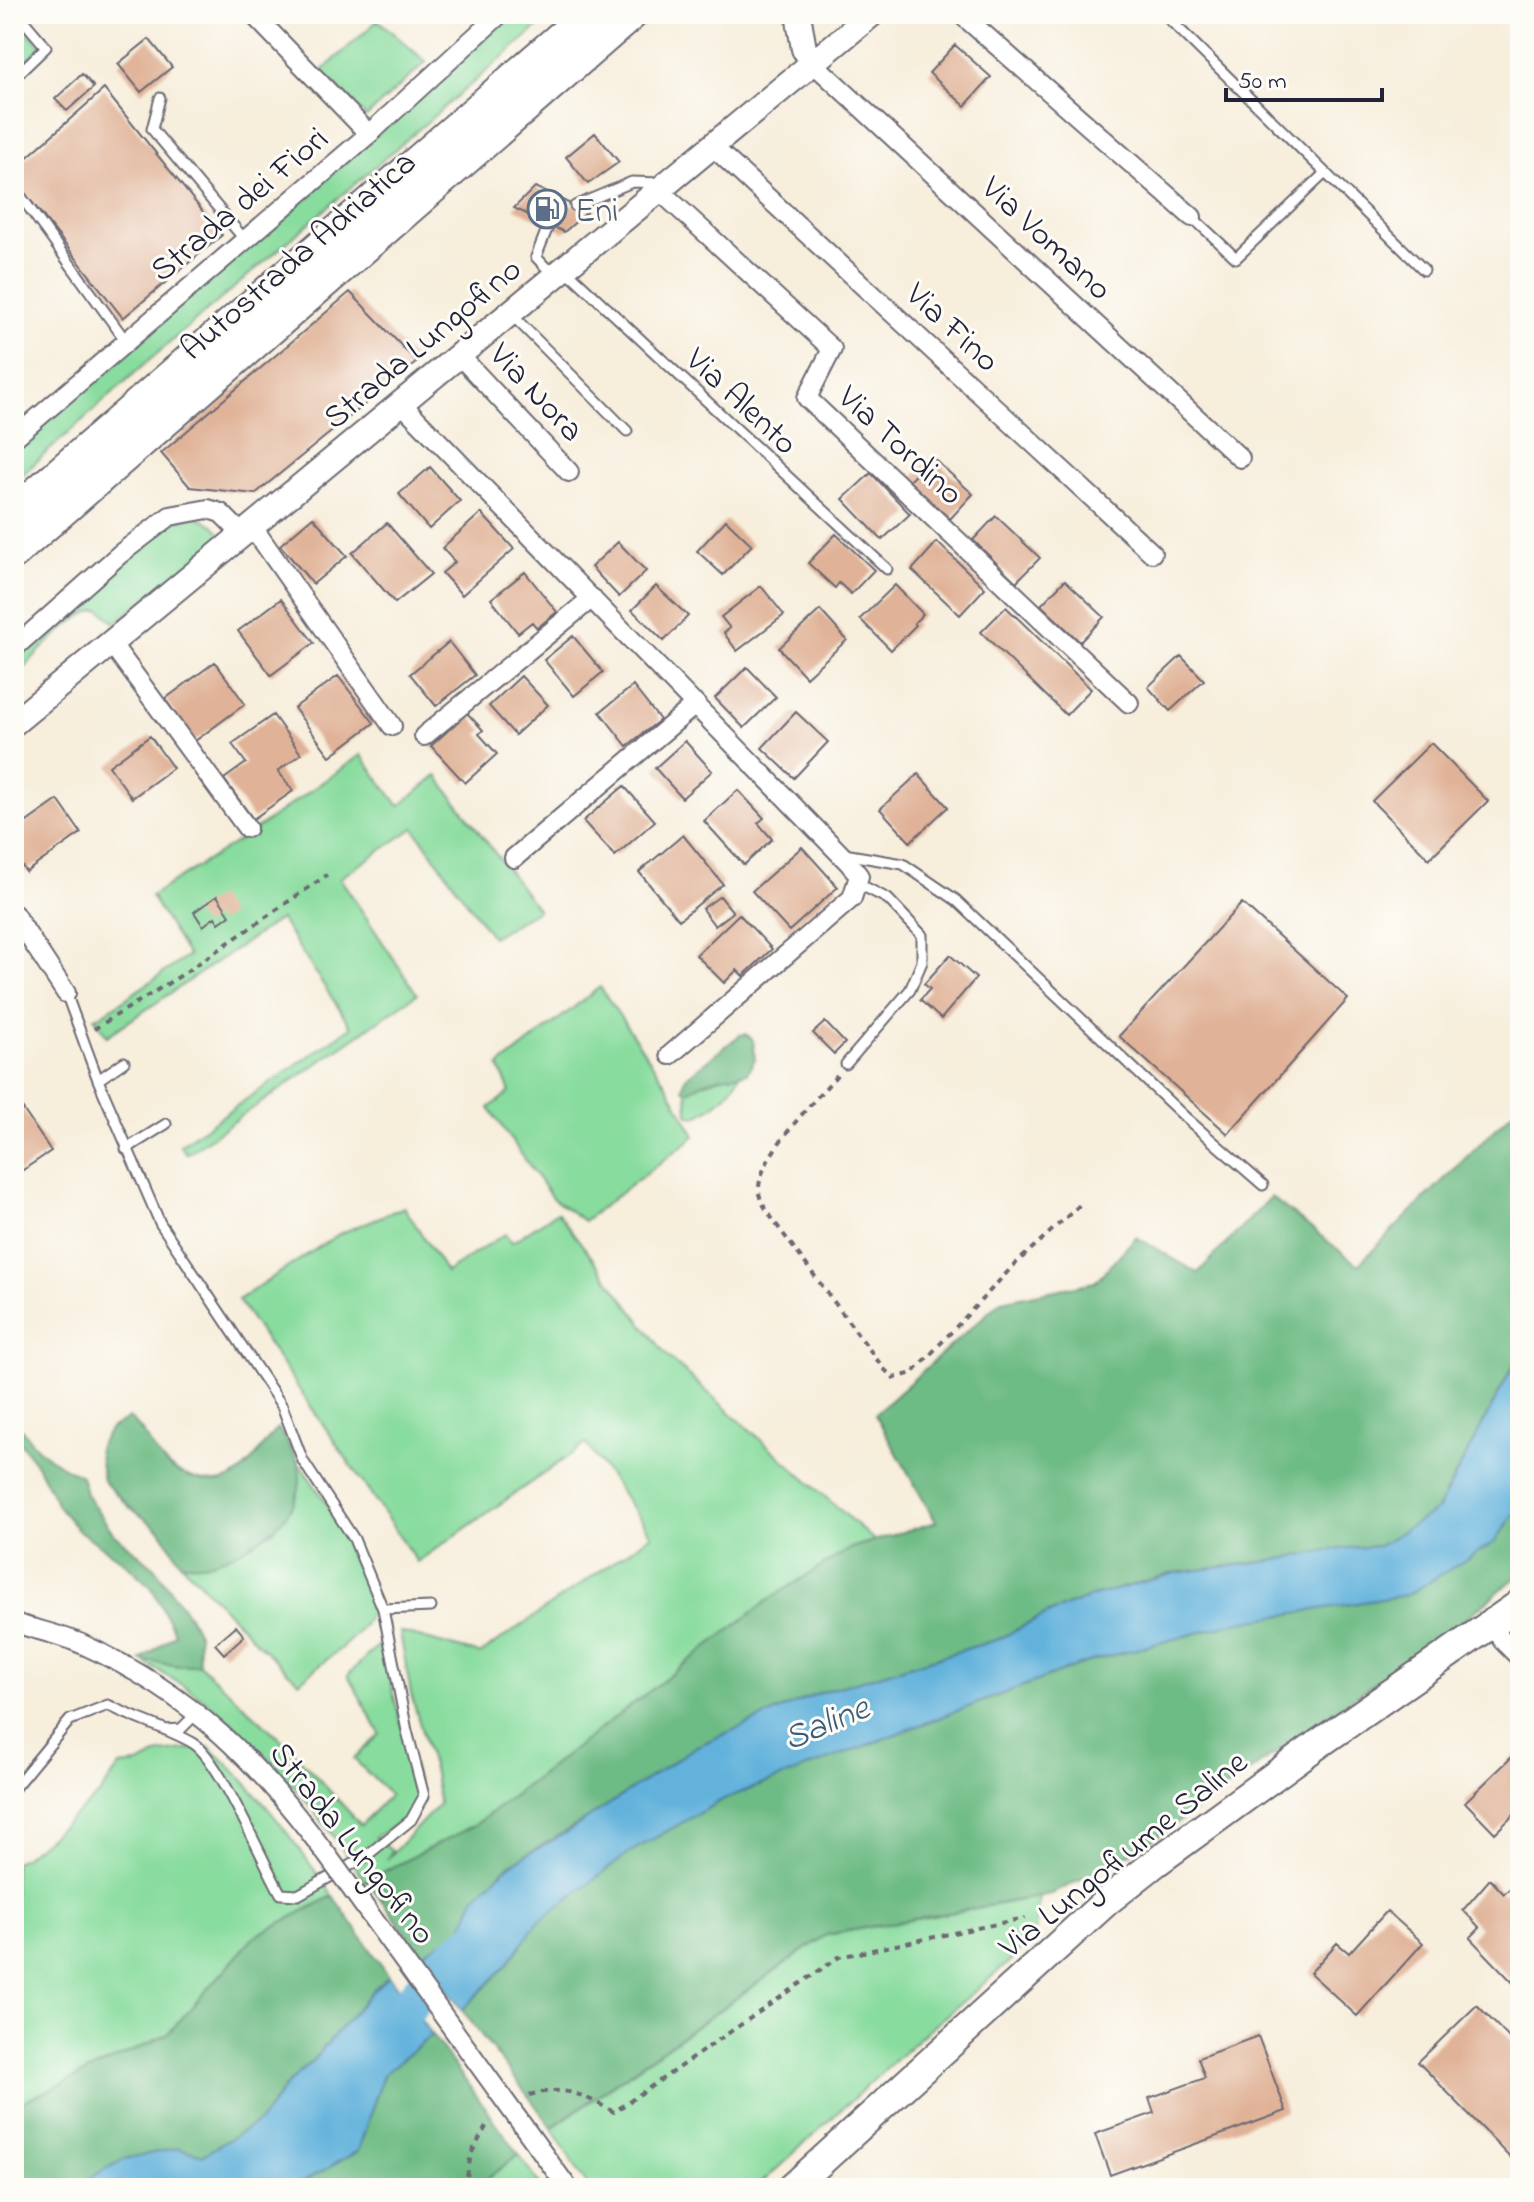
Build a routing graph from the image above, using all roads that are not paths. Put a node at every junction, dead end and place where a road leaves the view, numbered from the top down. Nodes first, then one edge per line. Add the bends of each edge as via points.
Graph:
1 (18, 14) edge
2 (253, 14) edge
3 (500, 14) edge
4 (588, 14) edge
5 (631, 14) edge
6 (798, 14) edge
7 (872, 14) edge
8 (961, 14) edge
9 (1164, 14) edge
10 (813, 63) junction
11 (14, 78) edge
12 (160, 98) dead end
13 (369, 134) junction
14 (712, 146) junction
15 (1325, 173) junction
16 (14, 187) edge
17 (663, 187) junction
18 (575, 206) dead end
19 (1192, 217) joint
20 (549, 224) dead end
21 (245, 240) junction
22 (1424, 270) dead end
23 (560, 272) junction
24 (510, 313) junction
25 (126, 341) junction
26 (459, 355) junction
27 (401, 403) junction
28 (627, 431) dead end
29 (14, 438) edge
30 (1240, 458) dead end
31 (569, 472) dead end
32 (14, 513) edge
33 (247, 530) junction
34 (14, 552) edge
35 (1152, 553) dead end
36 (887, 569) dead end
37 (592, 598) junction
38 (111, 643) junction
39 (14, 648) edge
40 (1129, 703) dead end
41 (696, 704) junction
42 (14, 723) edge
43 (392, 726) dead end
44 (424, 736) dead end
45 (247, 828) dead end
46 (840, 853) junction
47 (514, 858) dead end
48 (857, 883) junction
49 (14, 914) edge
50 (66, 993) joint
51 (670, 1055) dead end
52 (124, 1062) dead end
53 (846, 1064) road end
54 (98, 1080) junction
55 (166, 1124) dead end
56 (126, 1149) junction
57 (1263, 1185) dead end
58 (1520, 1604) edge
59 (431, 1607) dead end
60 (383, 1609) junction
61 (14, 1623) edge
62 (1492, 1625) junction
63 (1520, 1658) edge
64 (197, 1713) junction
65 (162, 1730) junction
66 (14, 1788) edge
67 (568, 2188) edge
68 (792, 2188) edge

1 - 11 lane via 46,47
2 - 13 street
3 - 13 street, Strada dei Fiori
4 - 32 highway, Autostrada Adriatica
5 - 34 highway, Autostrada Adriatica
6 - 10 main road via 804,49
7 - 10 main road, Strada Lungofino
8 - 19 street
9 - 15 lane
10 - 14 main road, Strada Lungofino
10 - 30 street, Via Vomano
12 - 21 lane via 152,129
13 - 21 street, Strada dei Fiori
14 - 17 main road, Strada Lungofino
14 - 35 street, Via Fino
15 - 19 lane via 1236,258
15 - 22 lane
16 - 25 lane
17 - 18 lane via 632,182
17 - 23 main road, Strada Lungofino
17 - 40 street, Via Tordino via 832,349 807,398
20 - 23 lane via 536,257
21 - 25 street, Strada dei Fiori
23 - 24 main road, Strada Lungofino
23 - 36 lane, Via Alento
24 - 26 main road, Strada Lungofino
24 - 28 lane
25 - 29 street, Strada dei Fiori
26 - 27 main road, Strada Lungofino
26 - 31 street, Via Nora
27 - 33 main road, Strada Lungofino
27 - 37 street
33 - 38 main road, Strada Lungofino
33 - 39 street via 208,509 170,516
33 - 43 street
37 - 41 street
37 - 44 street
38 - 42 main road, Strada Lungofino
38 - 45 street
41 - 46 street
41 - 47 street
46 - 48 street via 859,876
46 - 57 lane via 903,864 956,900
48 - 51 street via 852,898
48 - 53 lane via 888,899 922,935 922,962 910,990
49 - 50 street
50 - 54 lane
52 - 54 lane
54 - 56 lane
55 - 56 lane
56 - 60 lane via 160,1223 282,1406 303,1461 354,1539
58 - 62 main road, Via Lungofiume Saline
59 - 60 lane
60 - 65 lane via 424,1796 411,1820 365,1857 298,1895 281,1894 205,1754 196,1744
61 - 64 street, Strada Lungofino via 82,1644 148,1678
62 - 63 street
62 - 68 main road, Via Lungofiume Saline via 1314,1747 1119,1891
64 - 65 lane via 181,1729
64 - 67 street, Strada Lungofino, bridge via 287,1801
65 - 66 lane via 108,1705 70,1720

